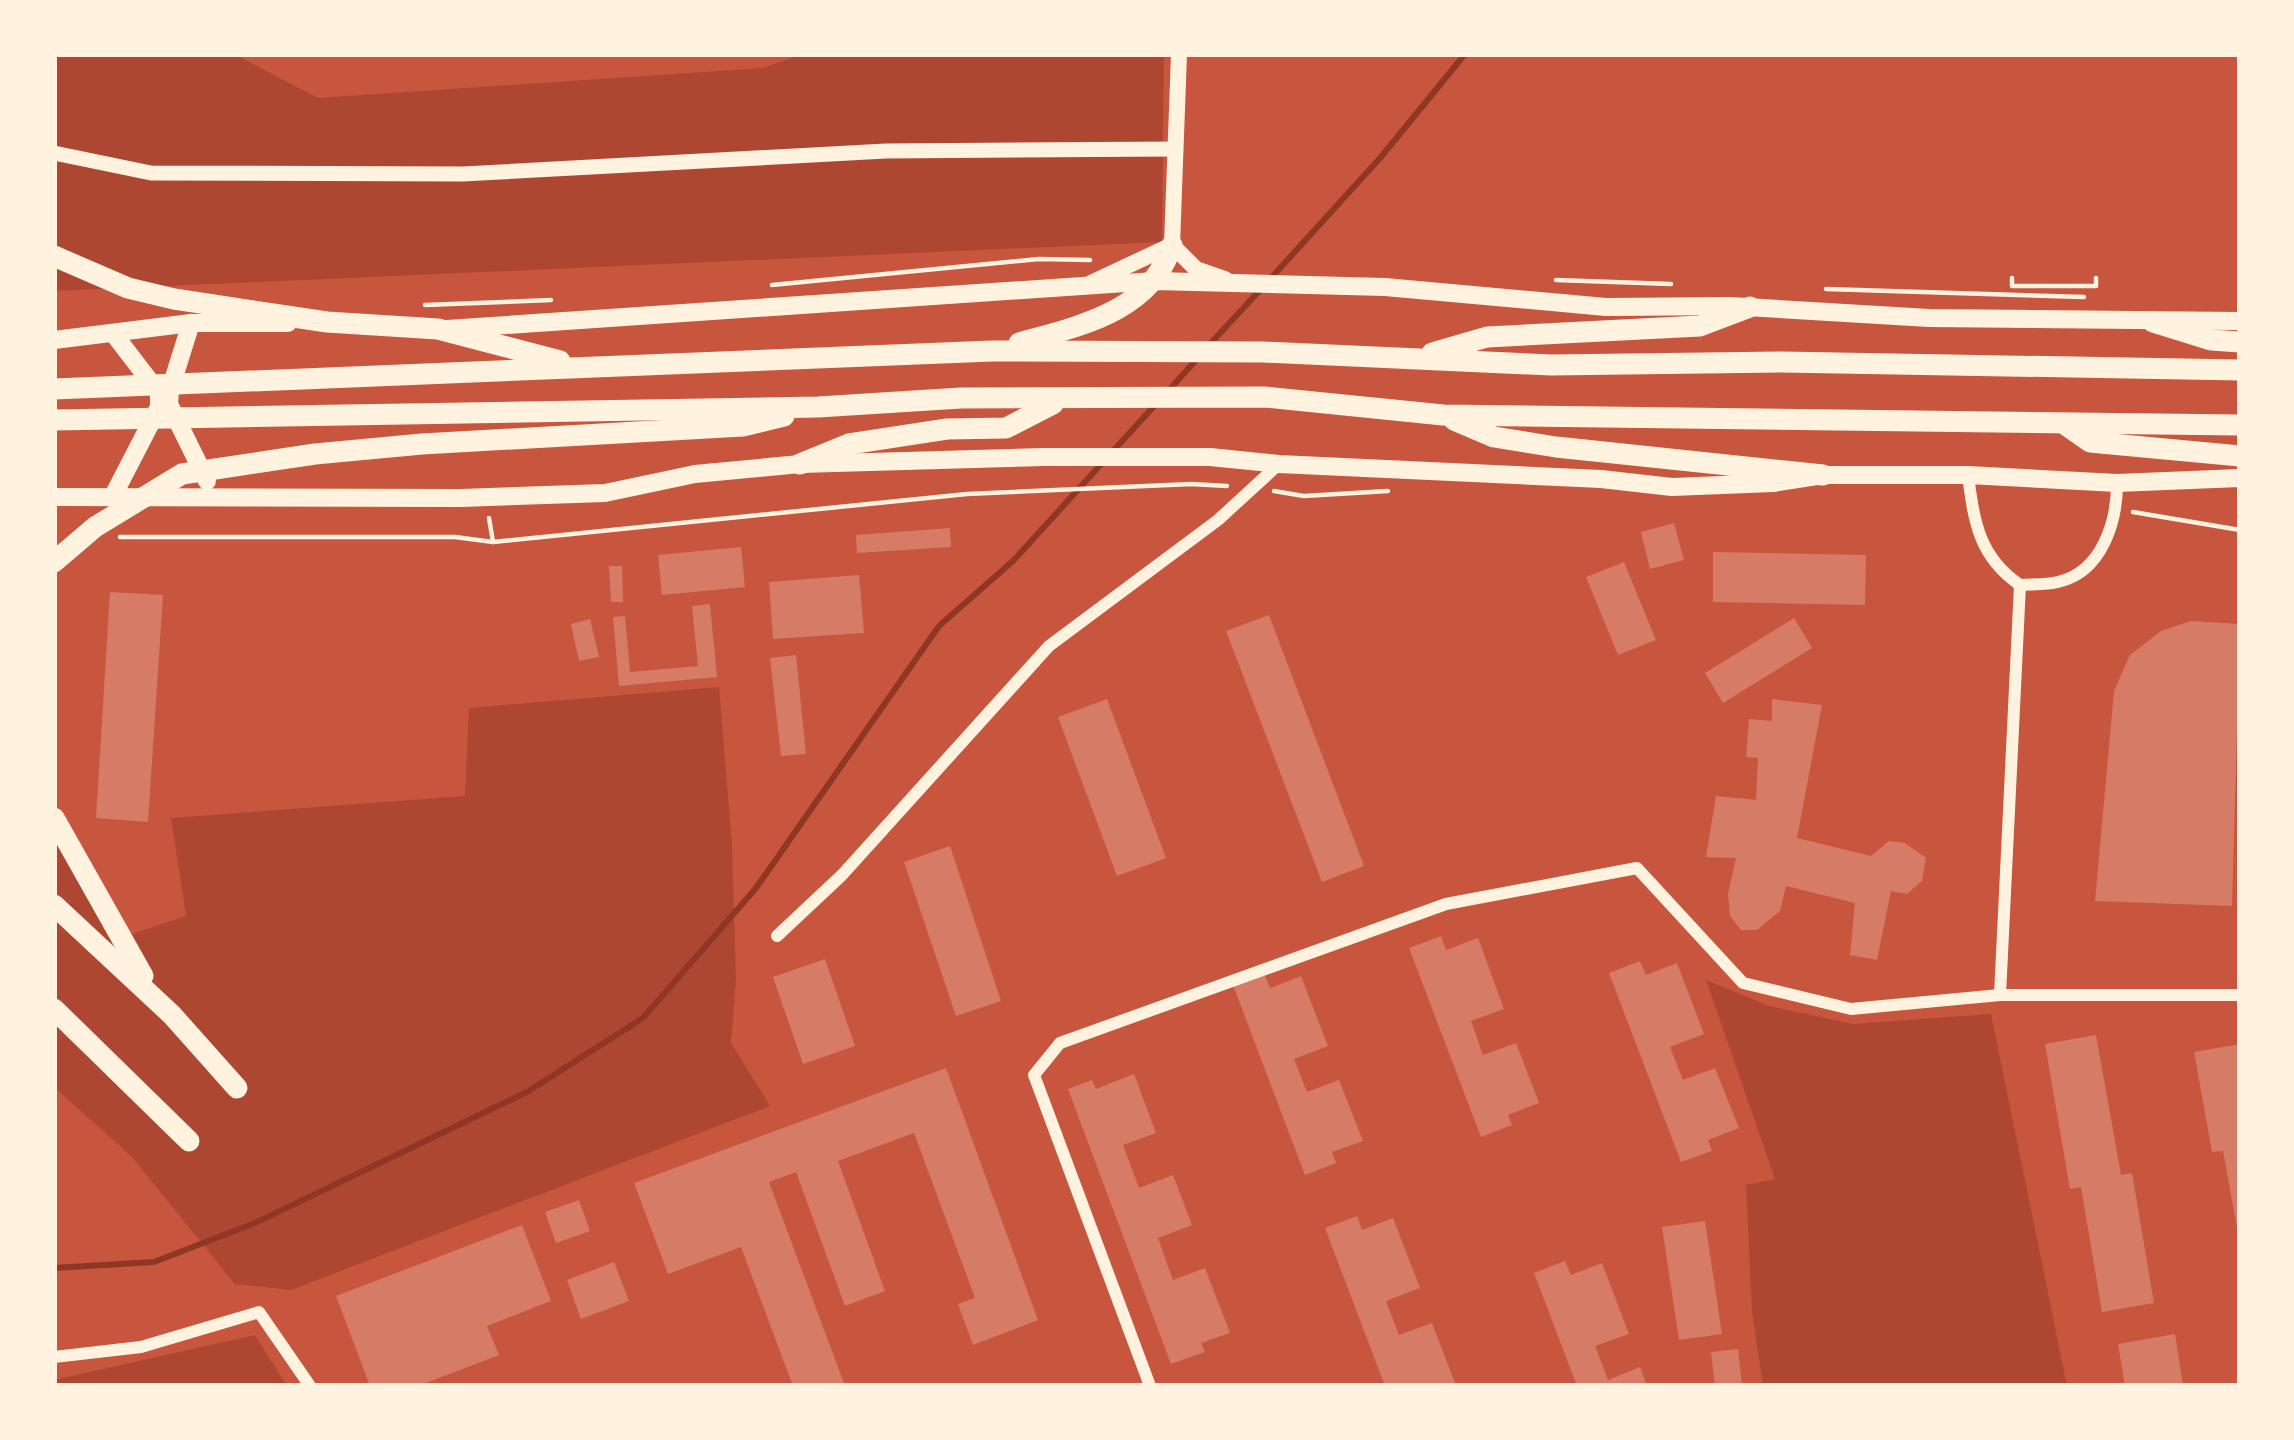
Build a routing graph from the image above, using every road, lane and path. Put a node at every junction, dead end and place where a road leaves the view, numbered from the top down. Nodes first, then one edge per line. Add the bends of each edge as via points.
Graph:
1 (1178, 54) edge
2 (1174, 149) junction
3 (54, 153) edge
4 (1172, 245) junction
5 (54, 256) edge
6 (1099, 260) dead end
7 (2012, 278) dead end
8 (2096, 278) dead end
9 (1155, 281) junction
10 (1234, 282) junction
11 (759, 286) dead end
12 (2053, 286) junction
13 (1082, 287) junction
14 (553, 299) dead end
15 (420, 305) dead end
16 (1750, 307) junction
17 (2054, 310) dead end
18 (2240, 321) edge
19 (191, 322) junction
20 (2153, 322) junction
21 (112, 333) junction
22 (54, 340) edge
23 (2240, 343) edge
24 (982, 352) junction
25 (1416, 357) junction
26 (584, 367) junction
27 (2240, 370) edge
28 (54, 389) edge
29 (1069, 400) junction
30 (818, 407) junction
31 (1443, 415) junction
32 (54, 420) edge
33 (2066, 425) junction
34 (2240, 425) edge
35 (2240, 456) edge
36 (800, 464) junction
37 (1279, 464) junction
38 (1823, 475) junction
39 (1968, 475) junction
40 (2240, 478) edge
41 (2117, 483) junction
42 (1191, 484) dead end
43 (214, 496) junction
44 (54, 497) edge
45 (112, 497) junction
46 (101, 537) dead end
47 (54, 562) edge
48 (2020, 586) junction
49 (54, 818) edge
50 (54, 905) edge
51 (777, 936) dead end
52 (2240, 994) edge
53 (2000, 995) junction
54 (54, 1009) edge
55 (172, 1015) junction
56 (54, 1034) edge
57 (107, 1060) junction
58 (237, 1088) dead end
59 (189, 1141) dead end
60 (54, 1357) edge
61 (310, 1386) edge
62 (1150, 1386) edge

1 - 2 main road
2 - 3 street via 886,152 464,174 151,172
2 - 4 main road
4 - 9 highway
4 - 10 main road via 1196,269
4 - 13 main road
5 - 26 highway via 173,299 438,329
6 - 11 path
7 - 12 path via 2012,286
8 - 12 path via 2096,286
9 - 10 main road
9 - 13 main road
9 - 24 highway via 1110,316
10 - 16 main road via 1606,307
12 - 17 path
13 - 19 main road via 439,331
14 - 15 path
16 - 20 main road
16 - 25 highway via 1700,326 1487,337
18 - 20 main road
19 - 21 main road
19 - 43 main road via 169,404
20 - 23 highway
21 - 22 main road
21 - 45 main road via 159,393 159,407
24 - 25 highway
24 - 26 highway
25 - 27 highway
26 - 28 highway
29 - 30 highway
29 - 31 highway via 1264,398
29 - 36 highway via 1006,428 849,444
30 - 32 highway
30 - 47 highway via 743,426 422,444 182,475
31 - 33 highway
31 - 38 highway via 1494,437 1556,447
33 - 34 highway
33 - 35 highway via 2090,442
36 - 37 main road via 1044,457
36 - 43 main road via 605,493
37 - 38 main road via 1672,487
37 - 51 street via 1218,520 1049,646
38 - 39 main road
39 - 41 main road
39 - 48 street via 1996,569
40 - 41 main road
41 - 48 street via 2116,515 2101,550 2060,582
42 - 46 path via 1003,492 494,542
43 - 45 main road
44 - 45 main road
48 - 53 street
49 - 55 highway via 126,950
50 - 55 highway
52 - 53 street
53 - 62 street via 1851,1009 1743,982 1637,868 1446,904 1060,1043 1034,1075
54 - 57 highway
55 - 58 highway
56 - 57 highway
57 - 59 highway
60 - 61 street via 142,1347 260,1312

